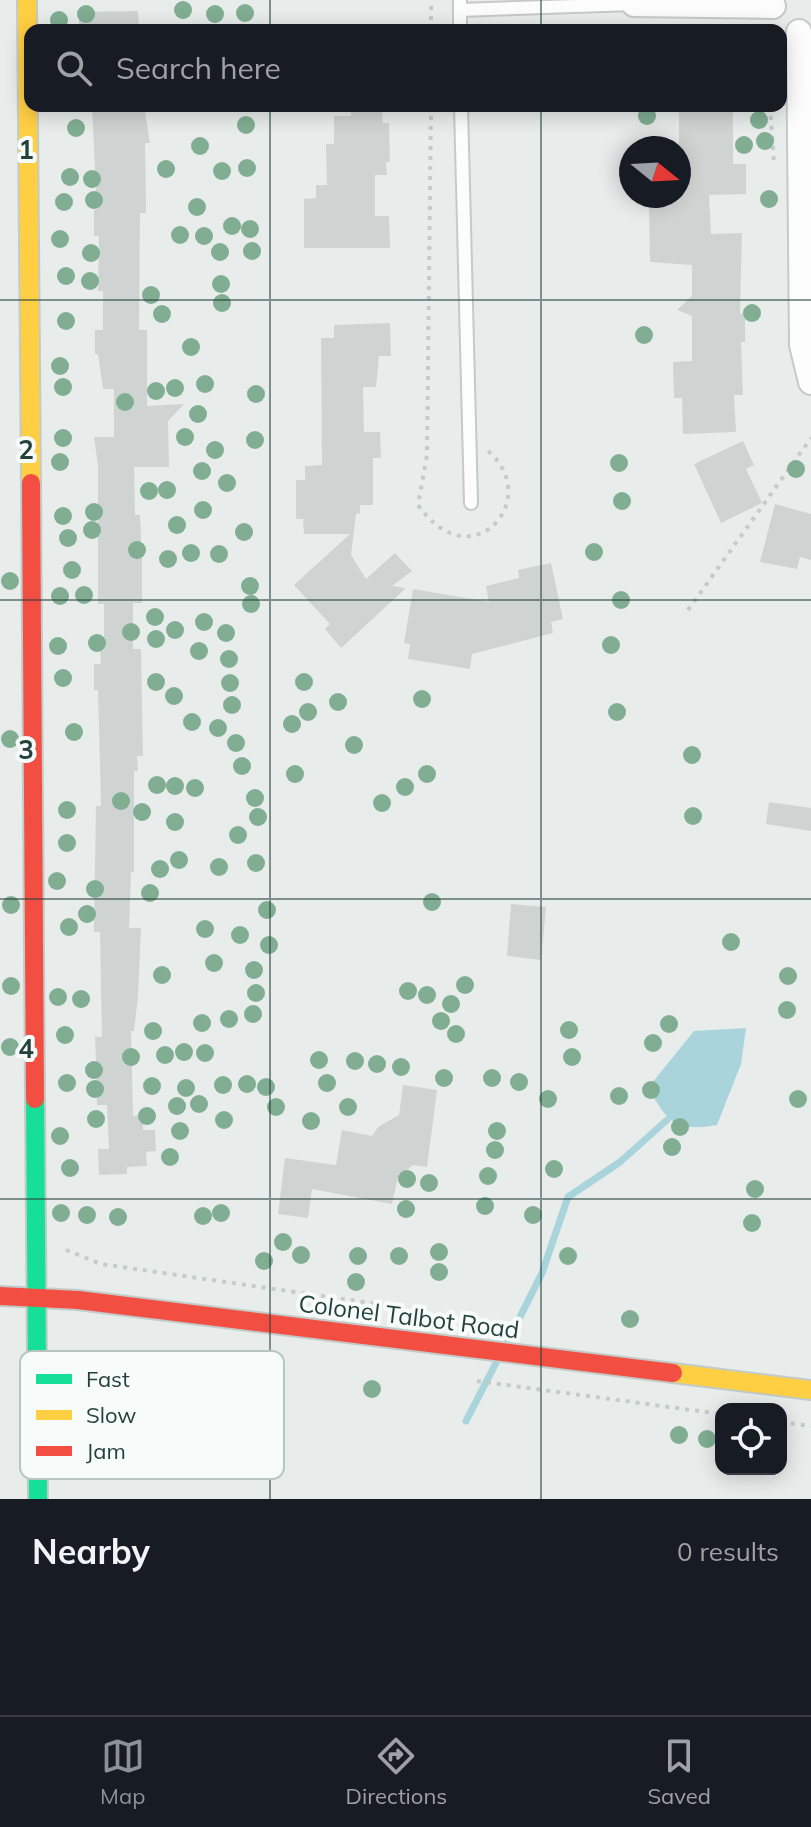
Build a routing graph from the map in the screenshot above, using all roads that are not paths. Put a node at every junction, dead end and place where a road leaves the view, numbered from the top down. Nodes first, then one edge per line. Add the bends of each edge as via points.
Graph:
1 (27, 0) edge
2 (774, 3) edge
3 (634, 4) joint
4 (460, 5) edge
5 (27, 24) edge
6 (781, 24) edge
7 (805, 30) edge
8 (28, 112) edge
9 (461, 112) edge
10 (811, 382) edge
11 (471, 503) dead end
12 (0, 1296) edge
13 (35, 1297) junction
14 (36, 1351) edge
15 (811, 1390) edge
16 (38, 1479) edge
17 (38, 1499) edge

1 - 5 street
2 - 3 street
2 - 6 street
3 - 4 lane
7 - 10 street via 802,345
8 - 13 street
9 - 11 lane
12 - 13 street, Colonel Talbot Road
13 - 14 street
13 - 15 street, Colonel Talbot Road
16 - 17 street

